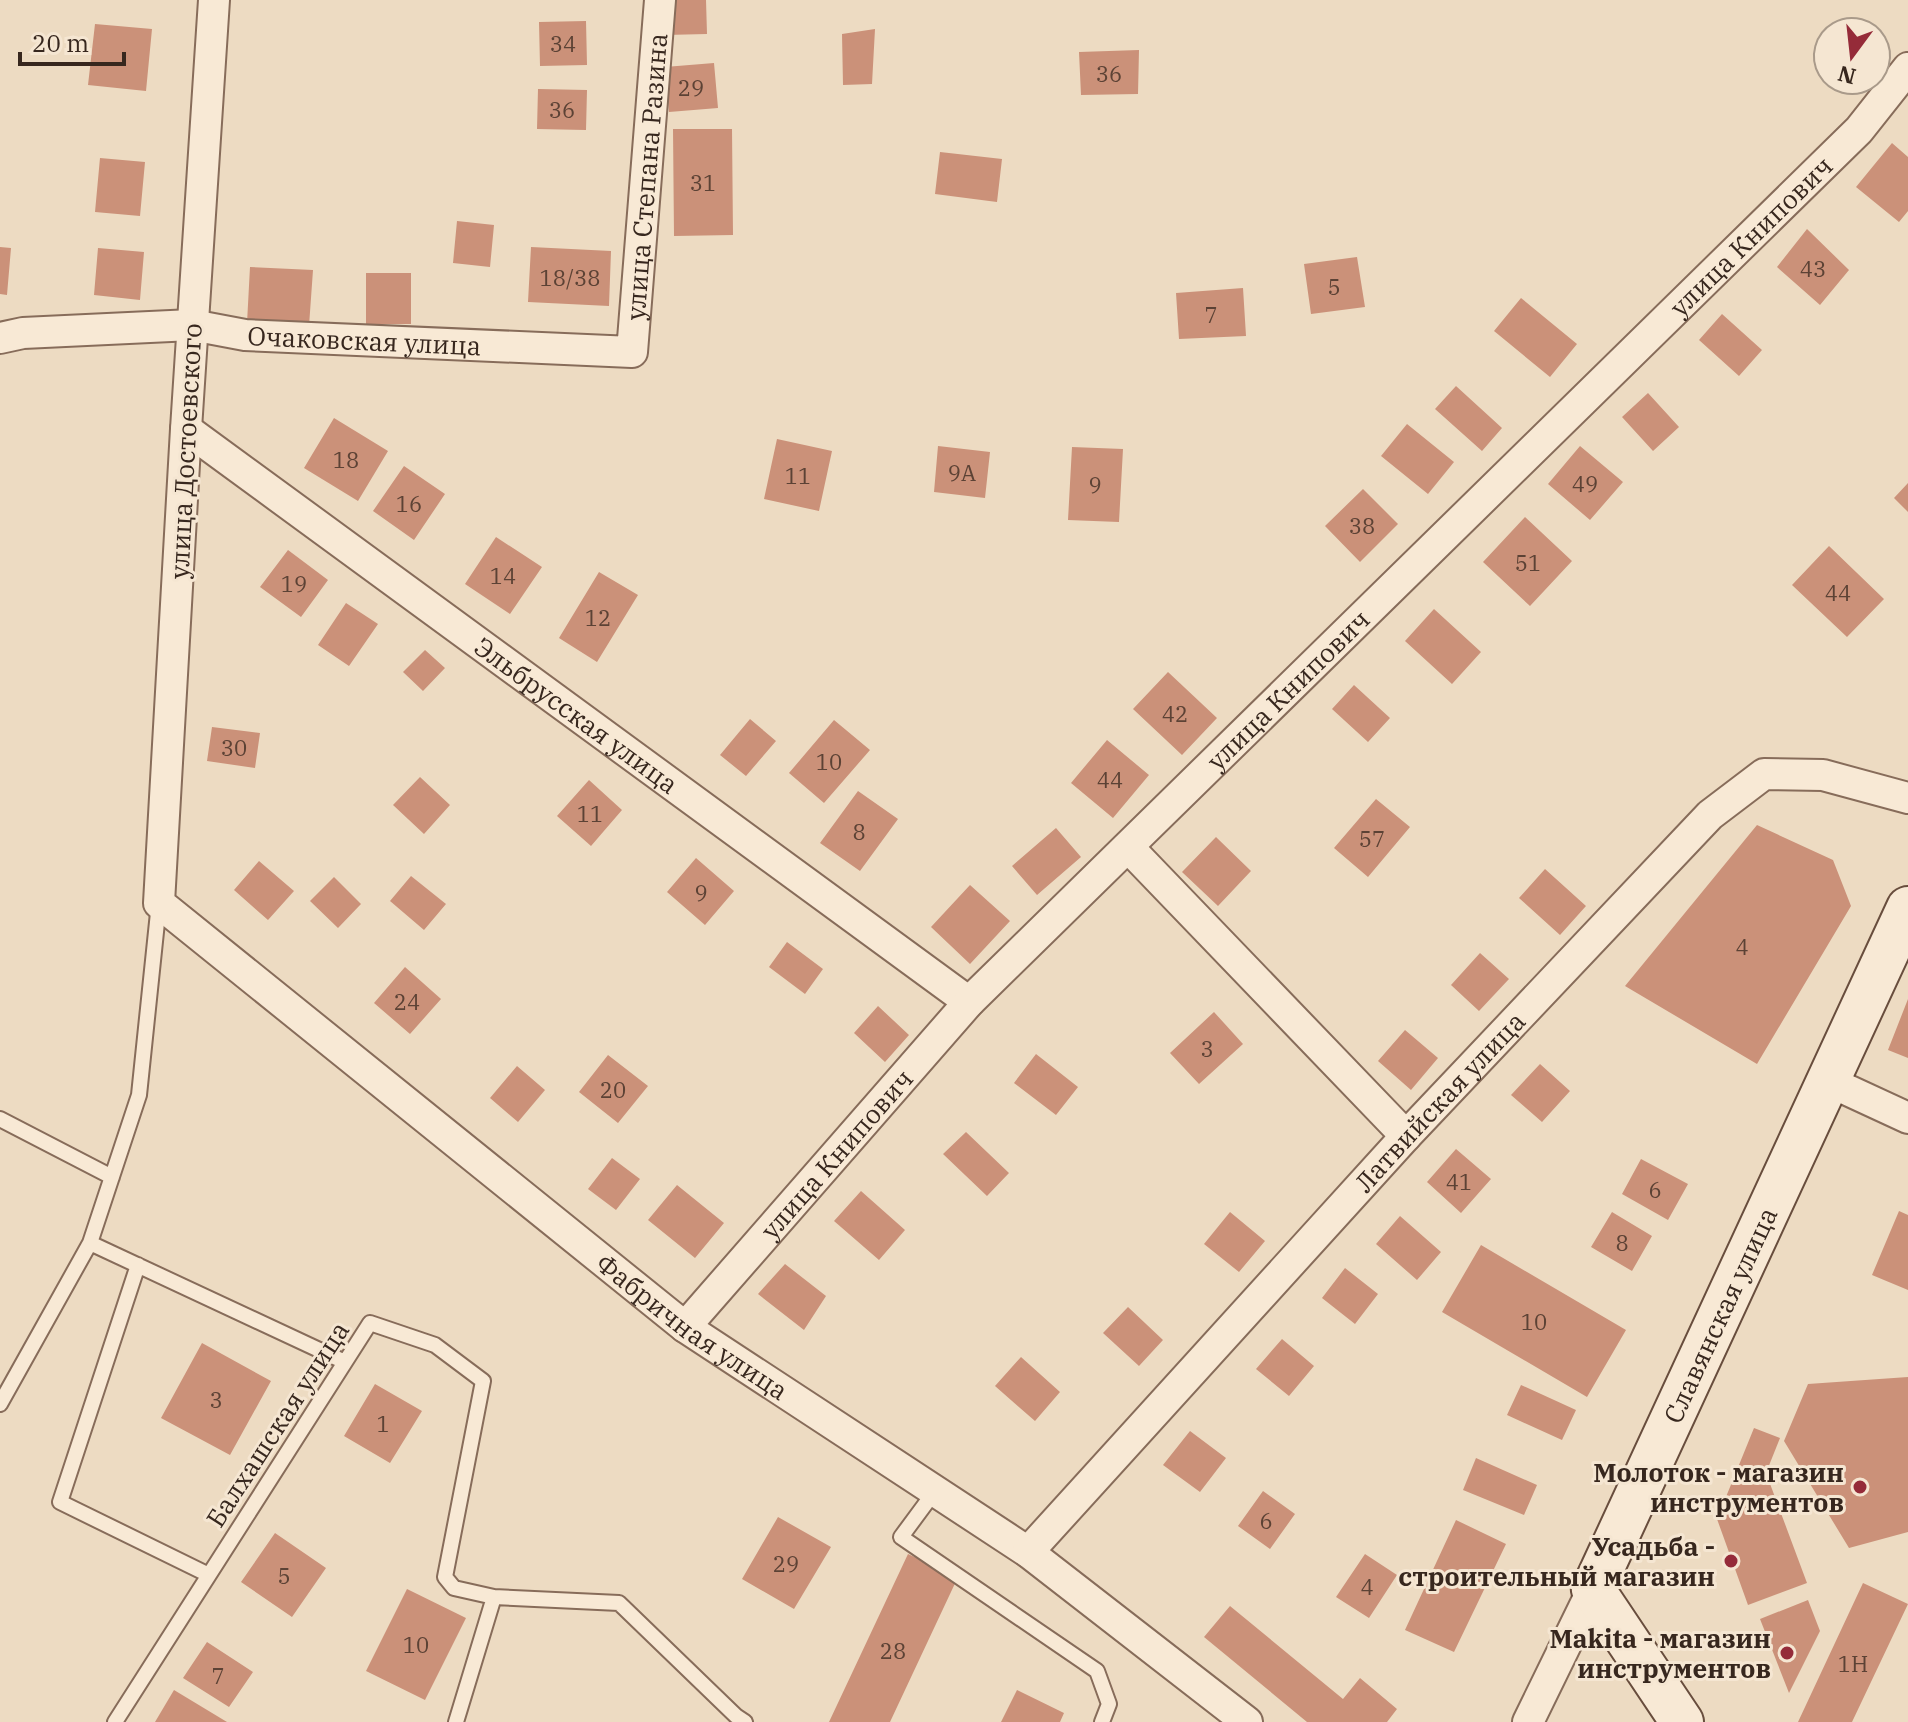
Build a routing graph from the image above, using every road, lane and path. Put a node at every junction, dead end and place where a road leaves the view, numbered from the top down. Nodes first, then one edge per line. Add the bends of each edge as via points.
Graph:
1 (214, 0) edge
2 (660, 0) edge
3 (1908, 68) edge
4 (192, 325) junction
5 (0, 338) edge
6 (632, 352) joint
7 (186, 429) junction
8 (1908, 798) edge
9 (1128, 847) junction
10 (159, 903) junction
11 (1908, 908) edge
12 (969, 1002) junction
13 (1828, 1081) junction
14 (1908, 1118) edge
15 (0, 1119) edge
16 (1406, 1136) junction
17 (112, 1177) junction
18 (90, 1243) junction
19 (138, 1265) junction
20 (685, 1327) junction
21 (345, 1362) junction
22 (0, 1404) edge
23 (935, 1491) junction
24 (1028, 1552) junction
25 (209, 1575) junction
26 (1593, 1589) junction
27 (494, 1597) junction
28 (1531, 1721) edge
29 (115, 1722) edge
30 (456, 1722) edge
31 (745, 1722) edge
32 (1102, 1722) edge
33 (1247, 1722) edge
34 (1682, 1722) edge

1 - 4 street, улица Достоевского
2 - 6 street, улица Степана Разина
3 - 9 street, улица Книпович via 1859,130
4 - 5 street, Очаковская улица
4 - 6 street, Очаковская улица via 245,335
4 - 7 street, улица Достоевского
7 - 10 street, улица Достоевского
7 - 12 street, Эльбрусская улица
8 - 16 street, Латвийская улица via 1823,775 1764,774 1710,815
9 - 12 street, улица Книпович
9 - 16 street
10 - 17 lane via 139,1095
10 - 20 street, Фабричная улица
11 - 13 main road, Славянская улица
12 - 20 street, улица Книпович
13 - 14 street
13 - 26 main road, Славянская улица
15 - 17 lane
16 - 24 street, Латвийская улица
17 - 18 lane
18 - 19 lane
18 - 22 lane
19 - 21 lane
19 - 25 lane via 60,1502
20 - 23 street, Фабричная улица
21 - 25 lane, Балхашская улица
21 - 27 lane, Балхашская улица via 370,1323 435,1345 483,1381 445,1577 454,1588
23 - 24 street, Фабричная улица
23 - 32 lane via 901,1537 1097,1671 1109,1704
24 - 33 street, Фабричная улица
25 - 29 lane, Балхашская улица
26 - 28 street, Славянская улица
26 - 34 main road
27 - 30 lane
27 - 31 lane, Балхашская улица via 619,1603

